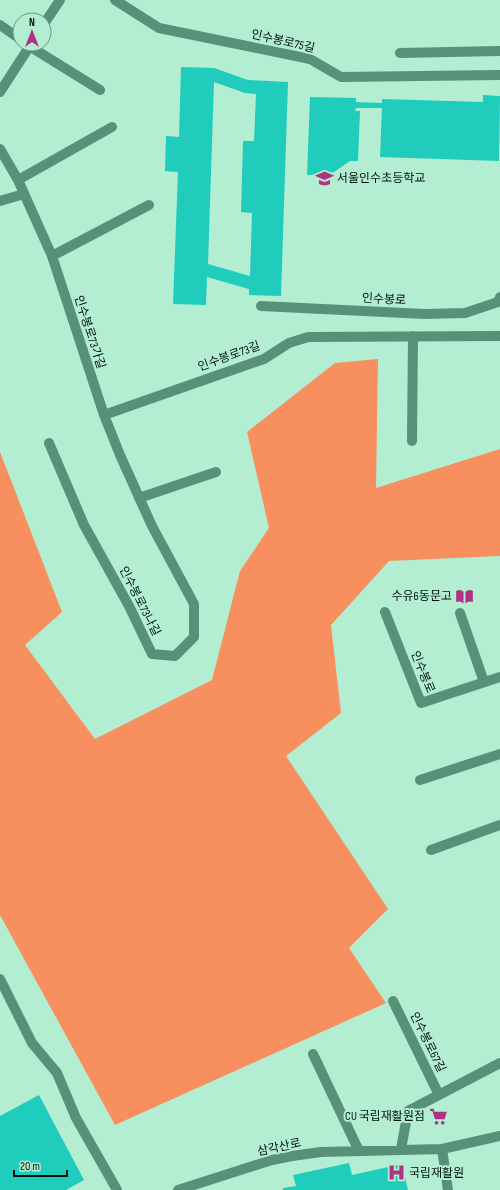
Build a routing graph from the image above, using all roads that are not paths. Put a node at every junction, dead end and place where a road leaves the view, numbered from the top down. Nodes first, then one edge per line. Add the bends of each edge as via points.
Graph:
1 (60, 0) edge
2 (115, 0) edge
3 (52, 12) edge
4 (0, 25) edge
5 (12, 33) edge
6 (500, 51) edge
7 (25, 52) edge
8 (40, 52) edge
9 (400, 53) dead end
10 (500, 75) edge
11 (100, 90) dead end
12 (0, 92) edge
13 (112, 127) dead end
14 (0, 149) edge
15 (18, 180) junction
16 (24, 194) junction
17 (0, 201) edge
18 (149, 205) dead end
19 (52, 256) junction
20 (500, 297) edge
21 (262, 306) dead end
22 (413, 336) junction
23 (500, 336) edge
24 (104, 415) junction
25 (412, 441) dead end
26 (48, 443) dead end
27 (216, 472) dead end
28 (139, 498) junction
29 (385, 612) dead end
30 (460, 613) dead end
31 (500, 677) edge
32 (484, 682) junction
33 (500, 754) edge
34 (420, 780) dead end
35 (500, 825) edge
36 (431, 850) dead end
37 (0, 979) edge
38 (393, 1001) dead end
39 (313, 1054) dead end
40 (500, 1063) edge
41 (439, 1095) junction
42 (500, 1136) edge
43 (401, 1149) junction
44 (442, 1149) junction
45 (359, 1151) junction
46 (207, 1185) edge
47 (117, 1190) edge
48 (178, 1190) edge
49 (448, 1190) edge

1 - 3 street
2 - 10 street, 인수봉로75길 via 159,28 310,59 341,77
4 - 5 street
6 - 9 street
7 - 12 street
8 - 11 street
13 - 15 street
14 - 15 street, 인수봉로73가길
15 - 16 street, 인수봉로73가길
16 - 17 street
16 - 19 street, 인수봉로73가길
18 - 19 street
19 - 24 street, 인수봉로73가길
20 - 21 street, 인수봉로 via 498,302 465,313 425,314
22 - 23 street, 인수봉로73길
22 - 24 street, 인수봉로73길 via 308,336 289,343 264,359
22 - 25 street
24 - 28 street, 인수봉로73나길
26 - 28 street, 인수봉로73나길 via 84,525 129,606 152,654 176,656 194,636 194,604
27 - 28 street
29 - 32 street, 인수봉로 via 421,703
30 - 32 street
31 - 32 street, 인수봉로
33 - 34 street
35 - 36 street
37 - 47 street via 32,1043 57,1073 76,1118
38 - 41 street, 인수봉로67길
39 - 45 street
40 - 41 street
41 - 43 street via 408,1111
42 - 44 street, 삼각산로
43 - 44 street, 삼각산로
43 - 45 street, 삼각산로
44 - 49 street
45 - 46 street, 삼각산로 via 320,1152 272,1160
46 - 48 street, 삼각산로

